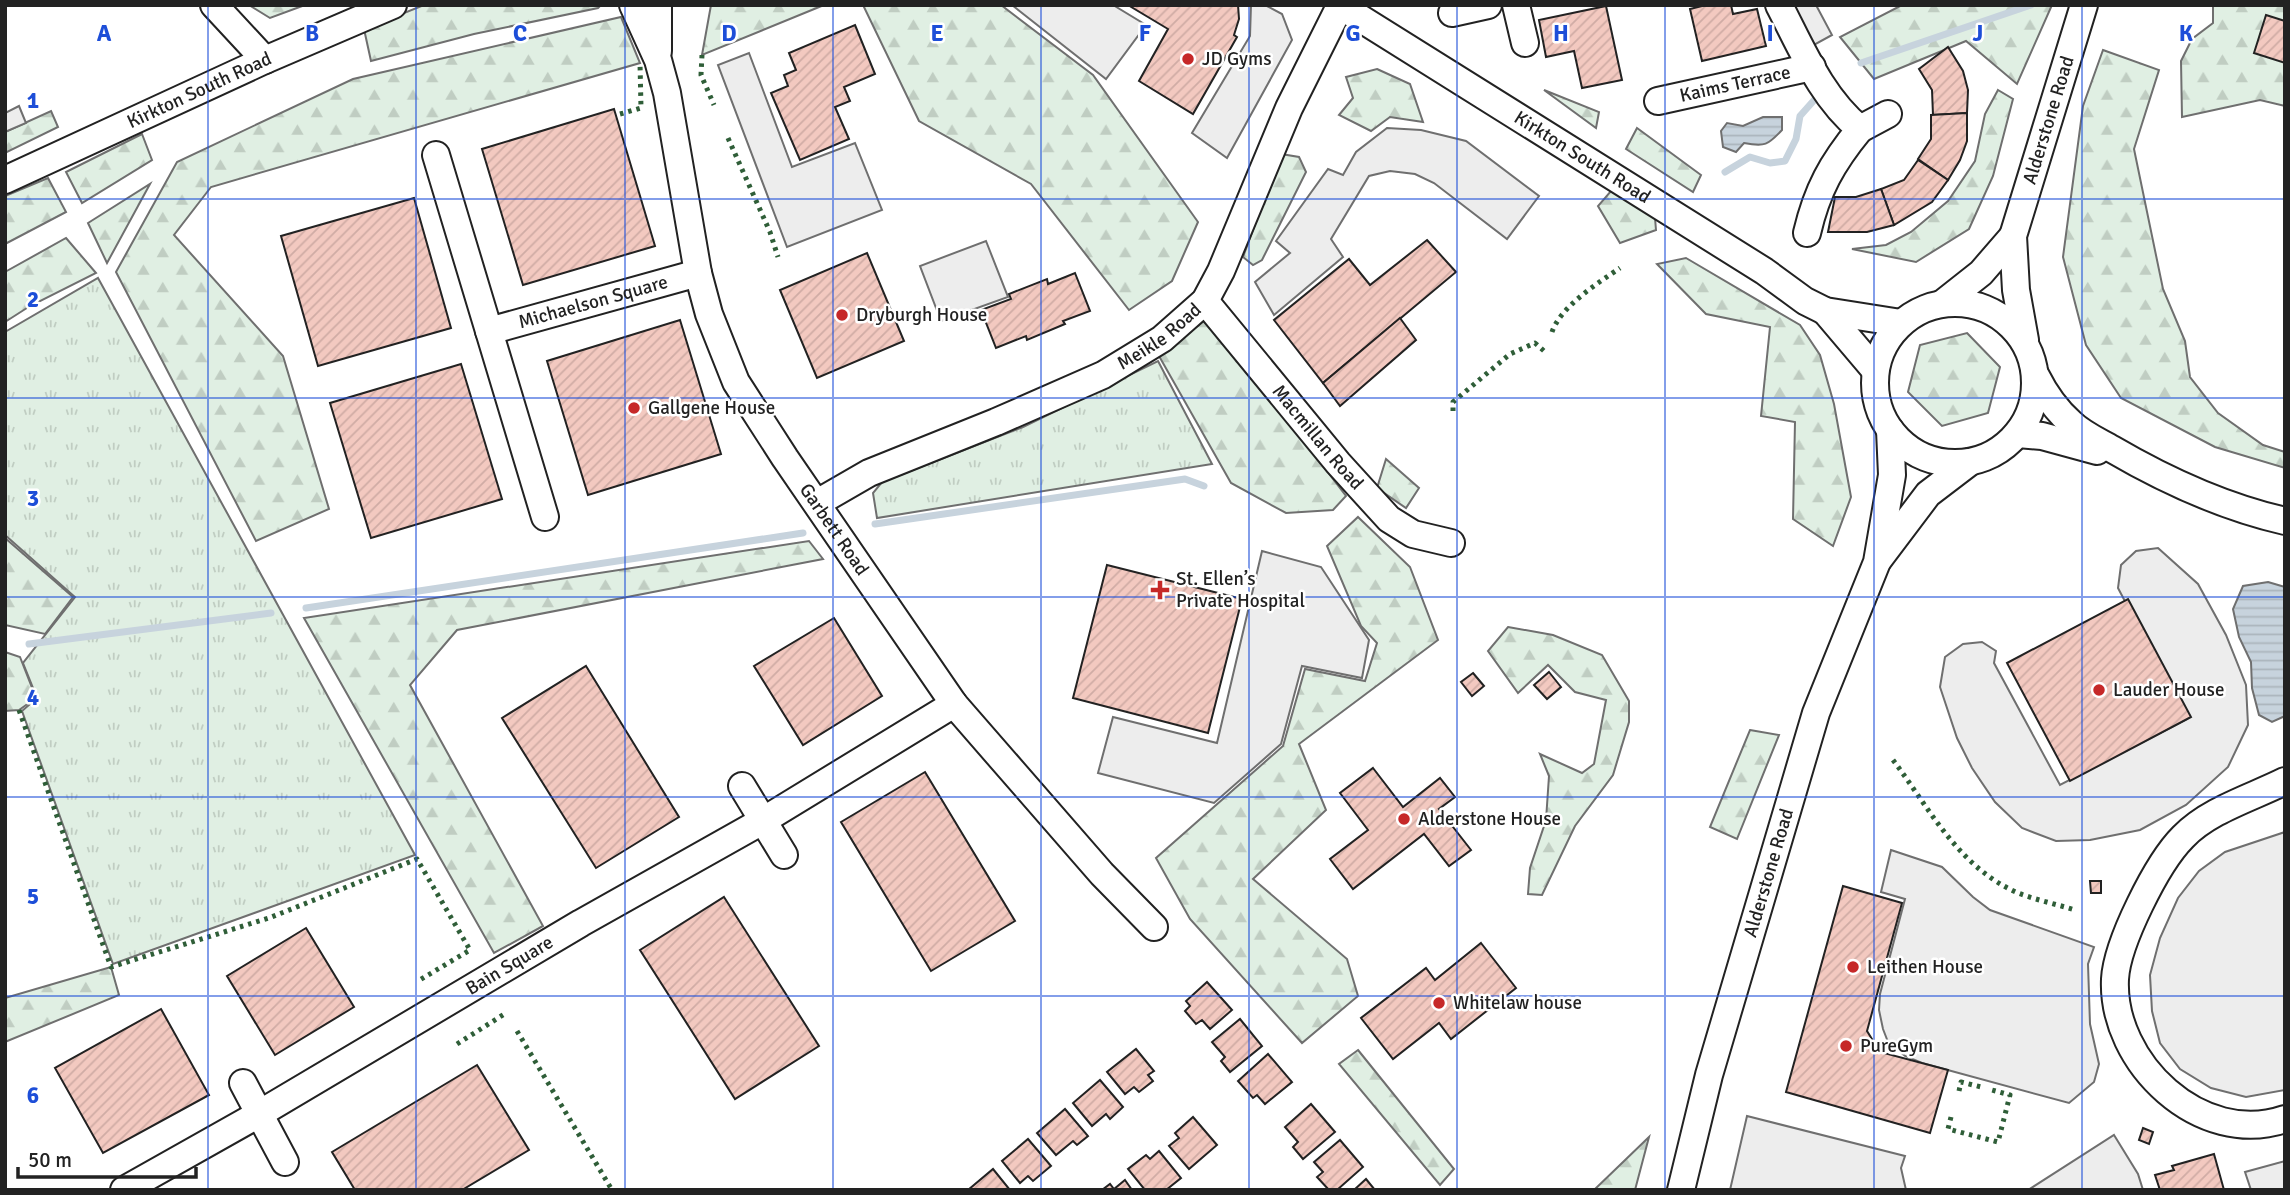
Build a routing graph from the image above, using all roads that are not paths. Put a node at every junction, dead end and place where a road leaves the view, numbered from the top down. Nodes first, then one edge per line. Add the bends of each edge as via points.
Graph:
1 (214, 5) edge
2 (393, 5) edge
3 (633, 5) edge
4 (657, 5) edge
5 (1488, 5) edge
6 (1516, 5) edge
7 (1779, 5) edge
8 (2084, 5) edge
9 (1339, 6) edge
10 (1452, 13) dead end
11 (1525, 43) dead end
12 (265, 60) junction
13 (658, 60) junction
14 (1812, 66) junction
15 (1658, 101) dead end
16 (1888, 114) dead end
17 (1860, 129) junction
18 (436, 155) dead end
19 (5, 180) edge
20 (1807, 233) dead end
21 (2013, 236) junction
22 (698, 273) junction
23 (1205, 301) junction
24 (1943, 303) junction
25 (1825, 311) junction
26 (1901, 323) junction
27 (489, 331) junction
28 (2025, 342) junction
29 (1875, 370) junction
30 (2036, 376) junction
31 (1890, 430) junction
32 (2018, 434) junction
33 (1970, 462) junction
34 (2139, 465) junction
35 (817, 503) junction
36 (545, 517) dead end
37 (2285, 521) edge
38 (1451, 543) dead end
39 (1877, 562) junction
40 (954, 704) junction
41 (2285, 781) edge
42 (742, 786) dead end
43 (764, 820) junction
44 (784, 855) dead end
45 (1154, 927) dead end
46 (243, 1083) dead end
47 (259, 1114) junction
48 (2285, 1119) edge
49 (285, 1162) dead end
50 (124, 1190) edge
51 (1681, 1190) edge

1 - 12 street
2 - 12 street, Kirkton South Road
3 - 13 street, Garbett Road
4 - 13 street, Garbett Road
5 - 10 street
6 - 11 street
7 - 14 street, Kaims Terrace
8 - 21 street, Alderstone Road
9 - 23 street, Meikle Road
9 - 25 street, Kirkton South Road
12 - 19 street, Kirkton South Road
13 - 22 street, Garbett Road
14 - 15 street, Kaims Terrace
14 - 17 street, Kaims Terrace via 1841,113
16 - 17 street
17 - 20 street via 1822,183
18 - 27 street
21 - 24 street, Alderstone Road via 1981,273
21 - 28 street, Alderstone Road
22 - 27 street, Michaelson Square
22 - 35 street, Garbett Road via 736,382
23 - 35 street, Meikle Road via 1162,340 1103,375 869,473
23 - 38 street, Macmillan Road via 1389,519 1413,534
24 - 26 street via 1921,309
24 - 28 street via 1967,303 1990,310 2010,323
25 - 26 street, Kirkton South Road
25 - 29 street, Kirkton South Road
26 - 29 street via 1884,344
27 - 36 street
28 - 30 street
29 - 31 street via 1880,411
30 - 32 street via 2035,397
30 - 34 street via 2049,401 2073,425
31 - 33 street via 1925,457
31 - 39 street, Alderstone Road via 1892,475
32 - 33 street via 2004,447
32 - 34 street via 2070,442
33 - 39 street, Alderstone Road via 1928,494
34 - 37 street via 2211,498
35 - 40 street, Garbett Road
39 - 51 street, Alderstone Road via 1816,713 1709,1075
40 - 43 street, Bain Square
40 - 45 street, Garbett Road
41 - 48 street via 2217,813 2183,837 2134,917 2115,978 2124,1033 2147,1072 2183,1105 2221,1122 2253,1125
42 - 43 street
43 - 44 street
43 - 47 street, Bain Square
46 - 47 street
47 - 49 street
47 - 50 street, Bain Square

